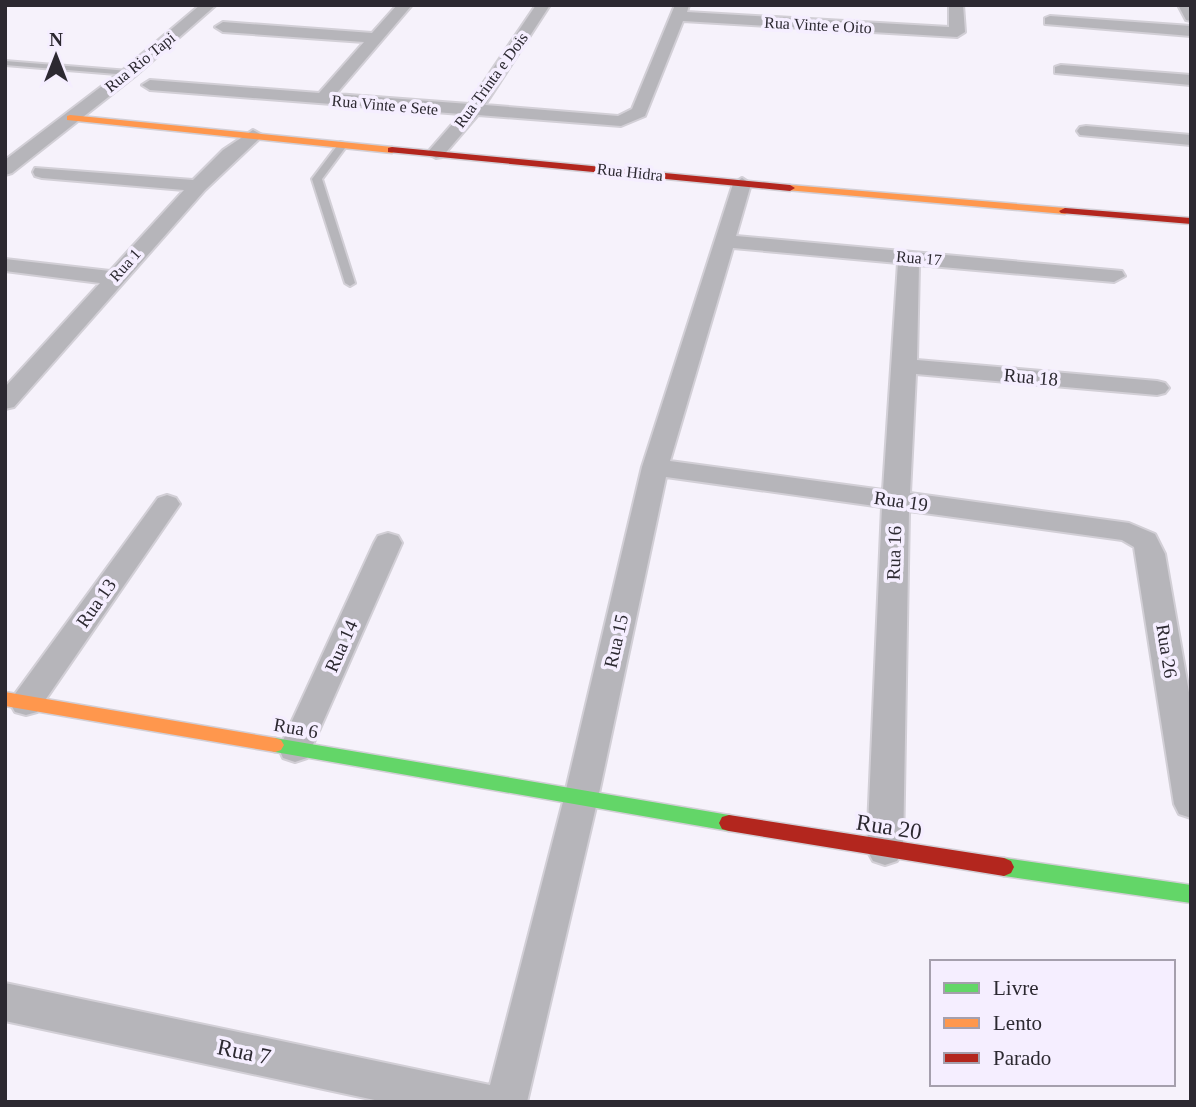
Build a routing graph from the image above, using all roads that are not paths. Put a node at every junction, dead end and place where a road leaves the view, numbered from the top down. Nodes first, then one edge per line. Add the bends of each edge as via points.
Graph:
1 (209, 5) edge
2 (405, 5) edge
3 (543, 5) edge
4 (816, 5) edge
5 (956, 5) edge
6 (1185, 5) edge
7 (680, 10) edge
8 (1191, 17) edge
9 (1050, 21) dead end
10 (812, 25) junction
11 (223, 27) dead end
12 (1191, 31) edge
13 (376, 38) junction
14 (5, 63) edge
15 (1061, 70) dead end
16 (129, 73) junction
17 (1191, 80) edge
18 (150, 85) dead end
19 (322, 100) junction
20 (472, 112) junction
21 (70, 118) junction
22 (1086, 131) dead end
23 (253, 135) junction
24 (1191, 140) edge
25 (343, 144) junction
26 (436, 153) junction
27 (5, 169) edge
28 (41, 172) dead end
29 (742, 184) junction
30 (198, 186) junction
31 (1190, 223) edge
32 (723, 241) junction
33 (909, 256) junction
34 (5, 265) edge
35 (1114, 276) dead end
36 (113, 278) junction
37 (350, 283) dead end
38 (905, 366) junction
39 (1157, 388) dead end
40 (8, 397) edge
41 (655, 467) junction
42 (896, 500) junction
43 (167, 504) dead end
44 (1145, 541) joint
45 (388, 544) dead end
46 (16, 701) edge
47 (295, 749) junction
48 (581, 798) junction
49 (1191, 804) edge
50 (885, 850) junction
51 (1191, 894) edge
52 (5, 1002) edge
53 (482, 1102) edge
54 (506, 1102) edge

1 - 16 street, Rua Rio Tapi
2 - 13 street
3 - 20 street, Rua Trinta e Dois
4 - 10 street
5 - 10 street, Rua Vinte e Oito via 957,32
6 - 8 street
7 - 10 street, Rua Vinte e Oito
7 - 20 street, Rua Vinte e Sete via 639,112 621,121
9 - 12 street
11 - 13 street
13 - 19 street
14 - 16 lane
15 - 17 street
16 - 21 street, Rua Rio Tapi
18 - 19 street, Rua Vinte e Sete
19 - 20 street, Rua Vinte e Sete
20 - 26 street, Rua Trinta e Dois
21 - 23 street, Rua Hidra
21 - 27 street, Rua Rio Tapi
22 - 24 street
23 - 25 street, Rua Hidra
23 - 30 street, Rua 1
25 - 26 street, Rua Hidra
25 - 37 lane via 317,179
26 - 29 street, Rua Hidra
28 - 30 street
29 - 31 street, Rua Hidra
29 - 32 street, Rua 15
30 - 36 street, Rua 1
32 - 33 street, Rua 17
32 - 41 street, Rua 15
33 - 35 street, Rua 17
33 - 38 street, Rua 16
34 - 36 street
36 - 40 street, Rua 1
38 - 39 street, Rua 18
38 - 42 street, Rua 16
41 - 42 street, Rua 19
41 - 48 street, Rua 15
42 - 44 street, Rua 19 via 1129,532
42 - 50 street, Rua 16
43 - 46 street, Rua 13
44 - 49 street, Rua 26 via 1151,554
45 - 47 street, Rua 14
46 - 47 street, Rua 6
47 - 48 street, Rua 6
48 - 50 street, Rua 20
48 - 54 street, Rua 15
50 - 51 street, Rua 20
52 - 53 street, Rua 7

